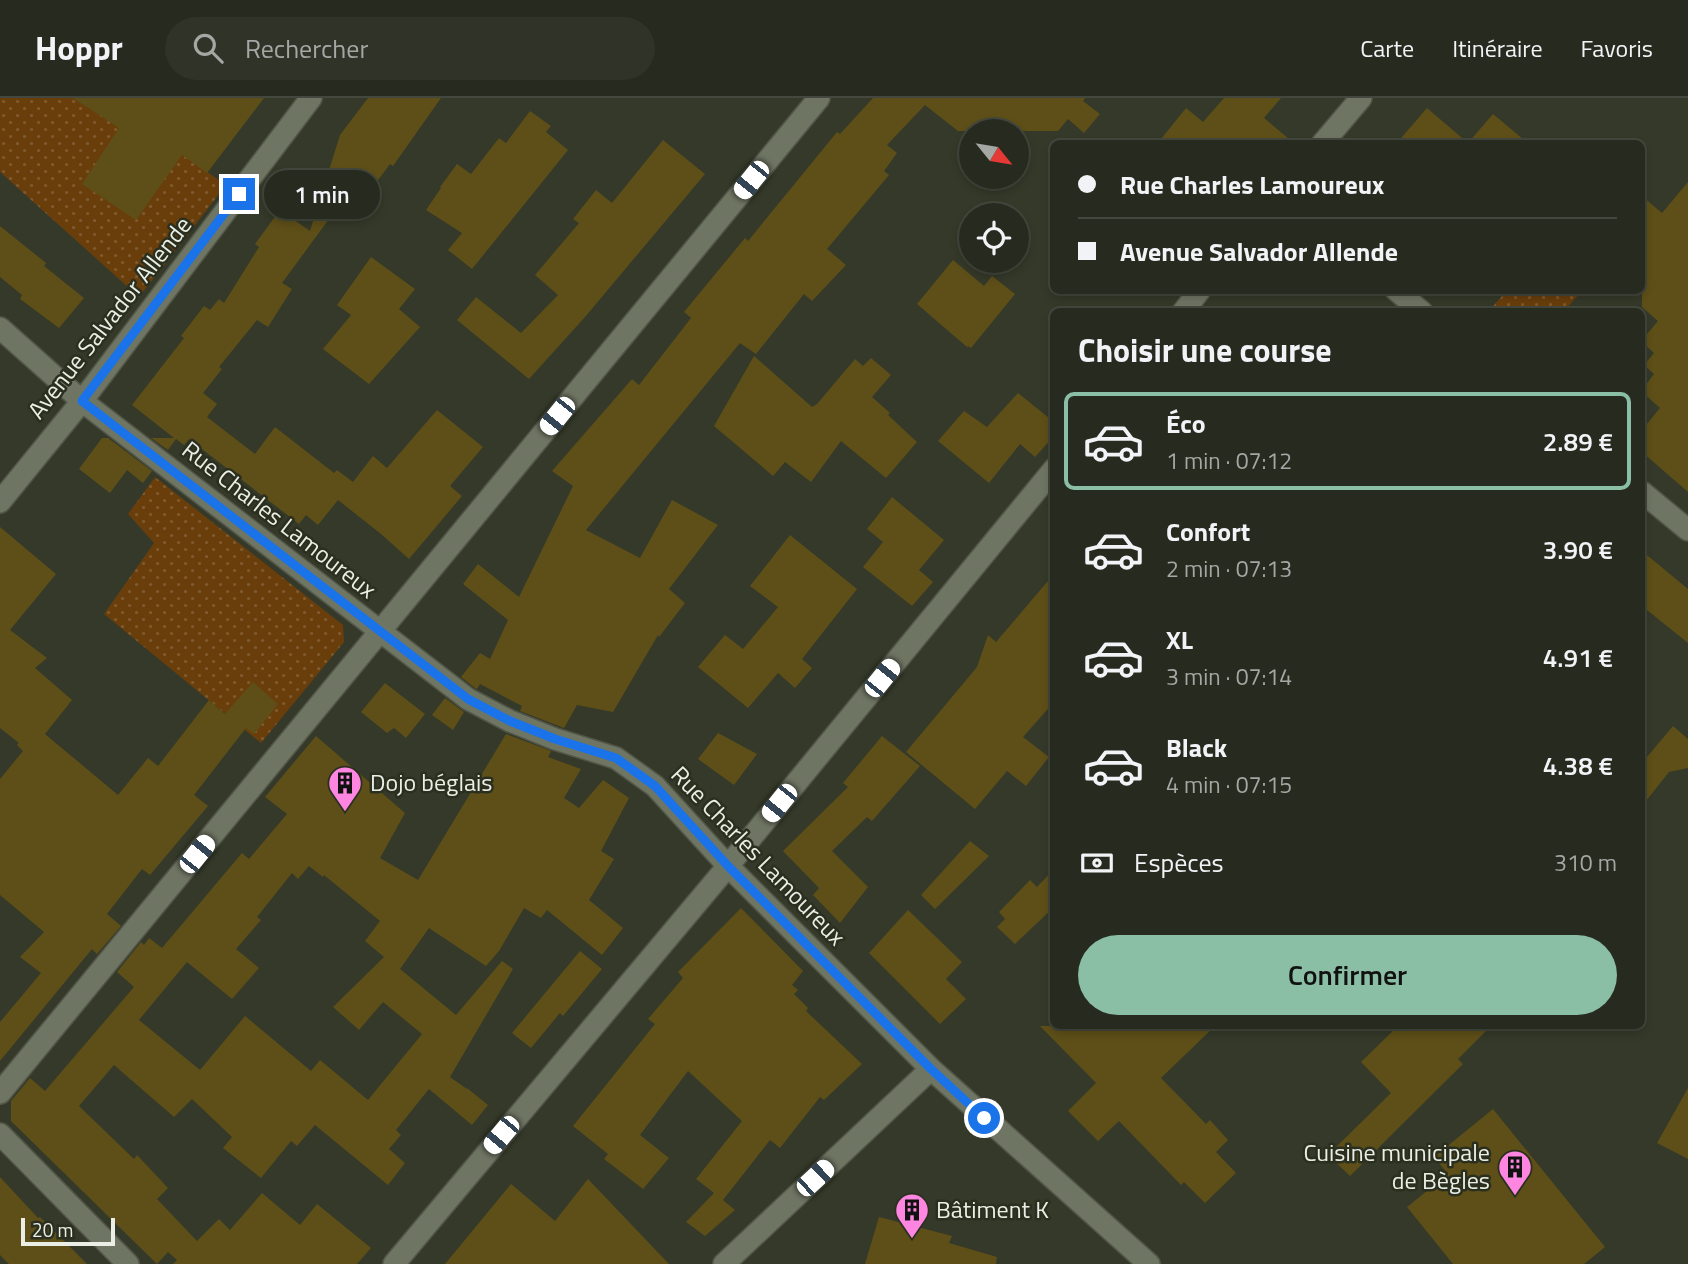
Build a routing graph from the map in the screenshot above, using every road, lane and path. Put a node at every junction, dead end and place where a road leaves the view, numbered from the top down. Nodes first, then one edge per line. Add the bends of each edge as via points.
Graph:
1 (311, 98) edge
2 (819, 98) edge
3 (1361, 98) edge
4 (1325, 140) edge
5 (1197, 294) edge
6 (1401, 294) edge
7 (1186, 308) edge
8 (1417, 308) edge
9 (0, 328) edge
10 (82, 401) junction
11 (1050, 474) edge
12 (1645, 494) edge
13 (0, 502) edge
14 (1688, 530) edge
15 (381, 631) junction
16 (728, 866) junction
17 (931, 1069) junction
18 (0, 1093) edge
19 (0, 1135) edge
20 (128, 1264) edge
21 (394, 1264) edge
22 (724, 1264) edge
23 (1149, 1264) edge

1 - 10 street, Avenue Salvador Allende
2 - 15 street
3 - 4 street
5 - 7 street
6 - 8 street
9 - 10 street, Rue Charles Lamoureux
10 - 13 street, Avenue Salvador Allende
10 - 15 street, Rue Charles Lamoureux
11 - 16 street
12 - 14 street
15 - 16 street, Rue Charles Lamoureux via 479,705 555,739 616,758 655,786
15 - 18 street
16 - 17 street, Rue Charles Lamoureux
16 - 21 street
17 - 22 street
17 - 23 street, Rue Charles Lamoureux
19 - 20 street

